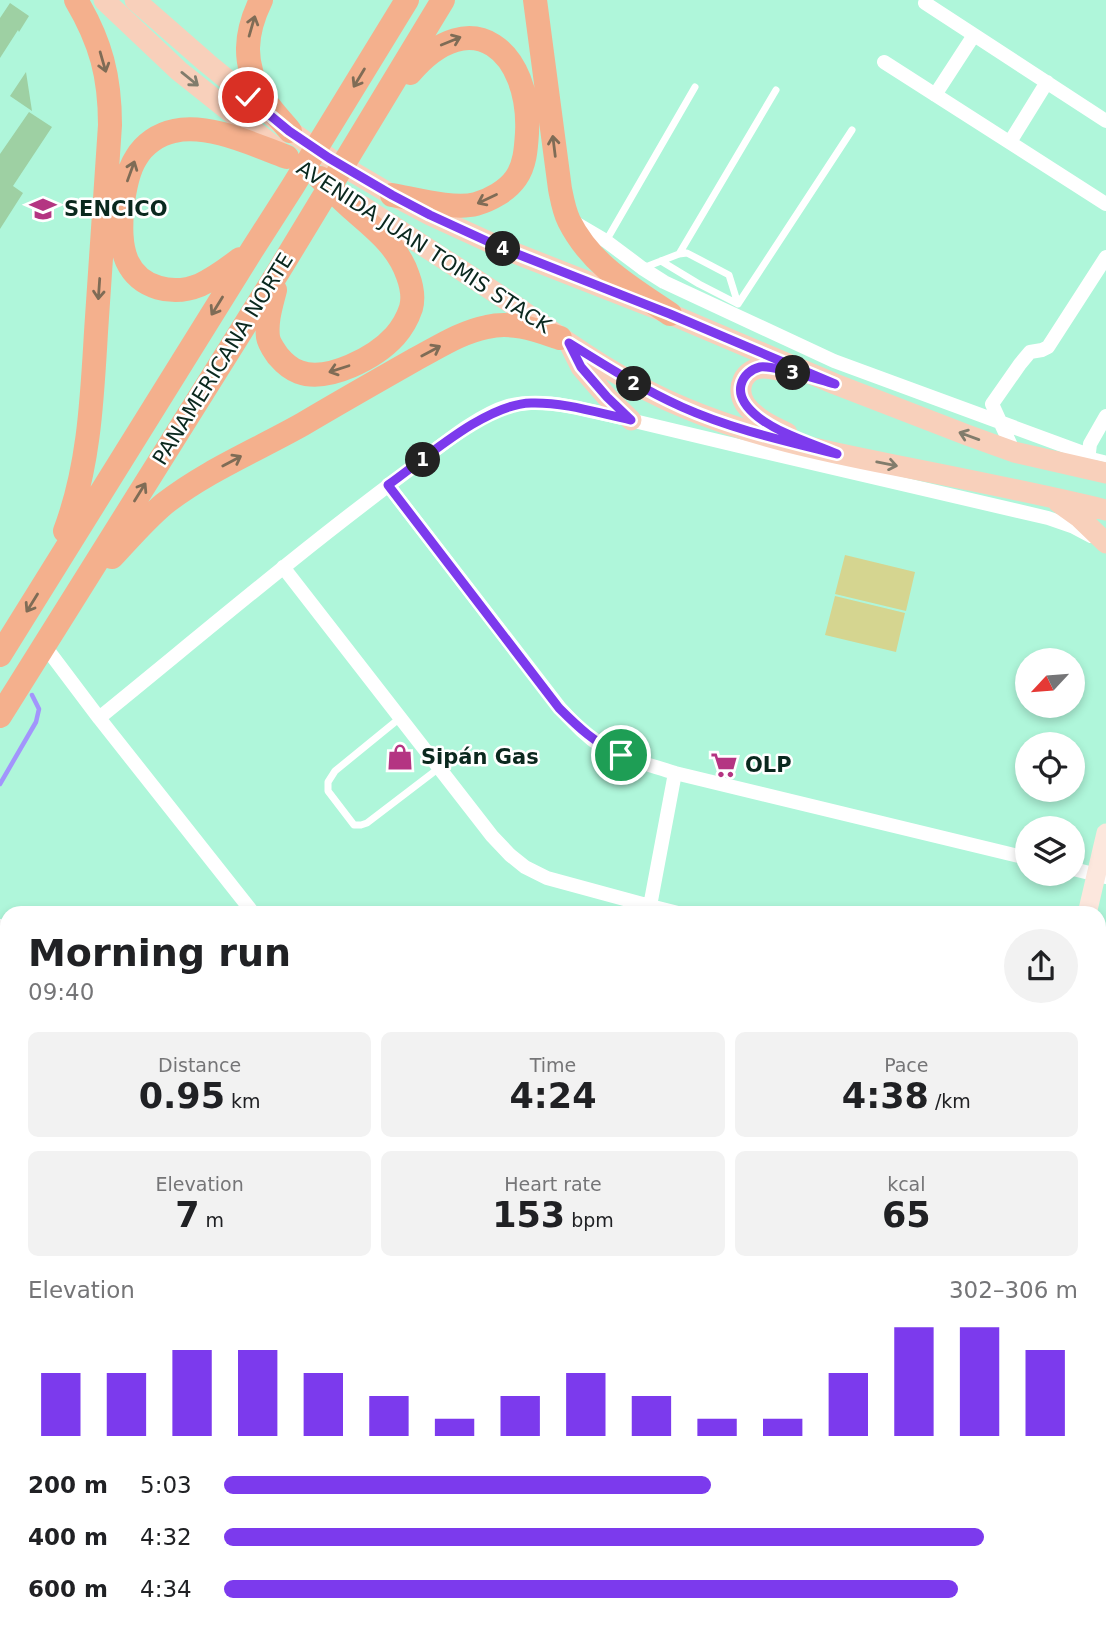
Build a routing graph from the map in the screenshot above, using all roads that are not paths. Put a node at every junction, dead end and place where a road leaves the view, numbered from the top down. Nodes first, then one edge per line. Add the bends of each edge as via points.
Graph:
1 (76, 0) edge
2 (104, 0) edge
3 (135, 0) edge
4 (261, 0) edge
5 (383, 0) edge
6 (407, 0) edge
7 (443, 0) edge
8 (535, 0) edge
9 (925, 3) dead end
10 (974, 35) junction
11 (376, 50) junction
12 (884, 62) dead end
13 (1047, 82) junction
14 (695, 87) dead end
15 (776, 90) dead end
16 (935, 95) junction
17 (381, 100) junction
18 (1106, 121) edge
19 (852, 130) dead end
20 (289, 131) junction
21 (1010, 142) junction
22 (287, 157) junction
23 (320, 190) junction
24 (392, 195) junction
25 (1106, 204) edge
26 (568, 219) junction
27 (606, 241) junction
28 (252, 250) junction
29 (679, 254) junction
30 (1106, 257) edge
31 (661, 261) junction
32 (642, 268) junction
33 (280, 269) junction
34 (617, 278) junction
35 (696, 290) junction
36 (740, 311) junction
37 (676, 316) junction
38 (564, 340) junction
39 (749, 347) junction
40 (835, 384) junction
41 (1106, 416) edge
42 (631, 420) junction
43 (1001, 423) junction
44 (1014, 452) junction
45 (837, 454) junction
46 (1097, 464) edge
47 (388, 485) junction
48 (1050, 497) junction
49 (1106, 510) edge
50 (1106, 545) edge
51 (283, 567) junction
52 (49, 575) junction
53 (71, 601) junction
54 (44, 645) junction
55 (0, 655) edge
56 (0, 716) edge
57 (99, 718) junction
58 (400, 718) junction
59 (439, 768) junction
60 (675, 773) junction
61 (1106, 833) edge
62 (1015, 855) edge
63 (1101, 876) edge
64 (248, 906) edge
65 (650, 906) joint
66 (1090, 906) edge

1 -> 52 highway via 105,68 110,125 86,453 73,509
2 -> 22 main road, AVENIDA JUAN TOMIS STACK via 180,71
3 - 20 main road, AVENIDA JUAN TOMIS STACK
20 -> 4 highway via 262,96 247,51 249,30
5 - 11 highway
6 - 11 highway, PANAMERICANA NORTE
7 - 17 highway, PANAMERICANA NORTE
26 -> 8 highway via 559,189
9 - 10 street
10 - 13 street
10 - 16 street
11 -> 28 highway, PANAMERICANA NORTE
12 - 16 street
13 - 18 street
13 - 21 street
14 - 27 lane
15 - 29 lane
16 - 21 street
17 - 23 highway, PANAMERICANA NORTE
17 -> 24 highway via 433,49 449,40 476,36 506,55 519,77 526,103 526,155 516,179 504,190 473,205
19 - 36 lane
20 - 24 main road, AVENIDA JUAN TOMIS STACK
21 - 25 street
22 - 23 main road, AVENIDA JUAN TOMIS STACK
28 -> 22 highway via 198,285 178,290 148,284 136,274 122,245 123,198 135,158 159,136 190,129 236,138
23 - 33 highway, PANAMERICANA NORTE
23 -> 33 highway via 387,240 399,256 413,290 405,321 363,360 328,373 300,373 286,365 269,341 267,324
23 - 38 main road, AVENIDA JUAN TOMIS STACK via 510,302
24 - 37 main road, AVENIDA JUAN TOMIS STACK via 502,248
26 - 27 street
26 - 34 highway via 592,256
27 - 32 street
28 -> 52 highway, PANAMERICANA NORTE
29 - 31 lane
29 - 36 lane via 687,253 729,275
30 - 43 street via 1048,347 1030,352 992,404
31 - 32 lane
31 - 35 lane
32 - 34 street
32 - 35 street via 664,282
53 -> 33 highway, PANAMERICANA NORTE
34 - 37 highway
35 - 36 street
35 - 37 street
36 - 39 street
36 - 43 street via 834,360
37 - 39 main road, AVENIDA JUAN TOMIS STACK
38 - 42 main road via 581,367
38 - 45 main road, AVENIDA JUAN TOMIS STACK via 630,382 684,408 751,432
53 -> 38 highway via 147,520 187,488 430,351 503,324
39 - 40 main road, AVENIDA JUAN TOMIS STACK
44 -> 40 main road, AVENIDA JUAN TOMIS STACK
40 - 45 main road via 760,367 750,371 740,387 746,406 757,416
41 - 46 street via 1090,444
42 - 47 street via 555,404 507,407 460,432
42 - 50 street via 1048,518
43 - 44 street
43 - 46 street
44 - 46 main road, AVENIDA JUAN TOMIS STACK
45 -> 48 main road, AVENIDA JUAN TOMIS STACK
47 - 51 street
47 - 60 street via 559,708 601,745
48 - 49 main road, AVENIDA JUAN TOMIS STACK
48 - 50 main road via 1079,517
51 - 57 street
51 - 58 street
52 -> 55 highway, PANAMERICANA NORTE
53 - 54 highway, PANAMERICANA NORTE
54 - 56 highway, PANAMERICANA NORTE
54 - 57 street
57 - 64 street
58 - 59 street
58 - 59 lane via 335,771 328,782 328,791 354,825 367,823
59 - 65 street via 492,836 525,867 547,878
60 - 62 street
60 - 65 street
61 - 63 street
63 - 66 street

